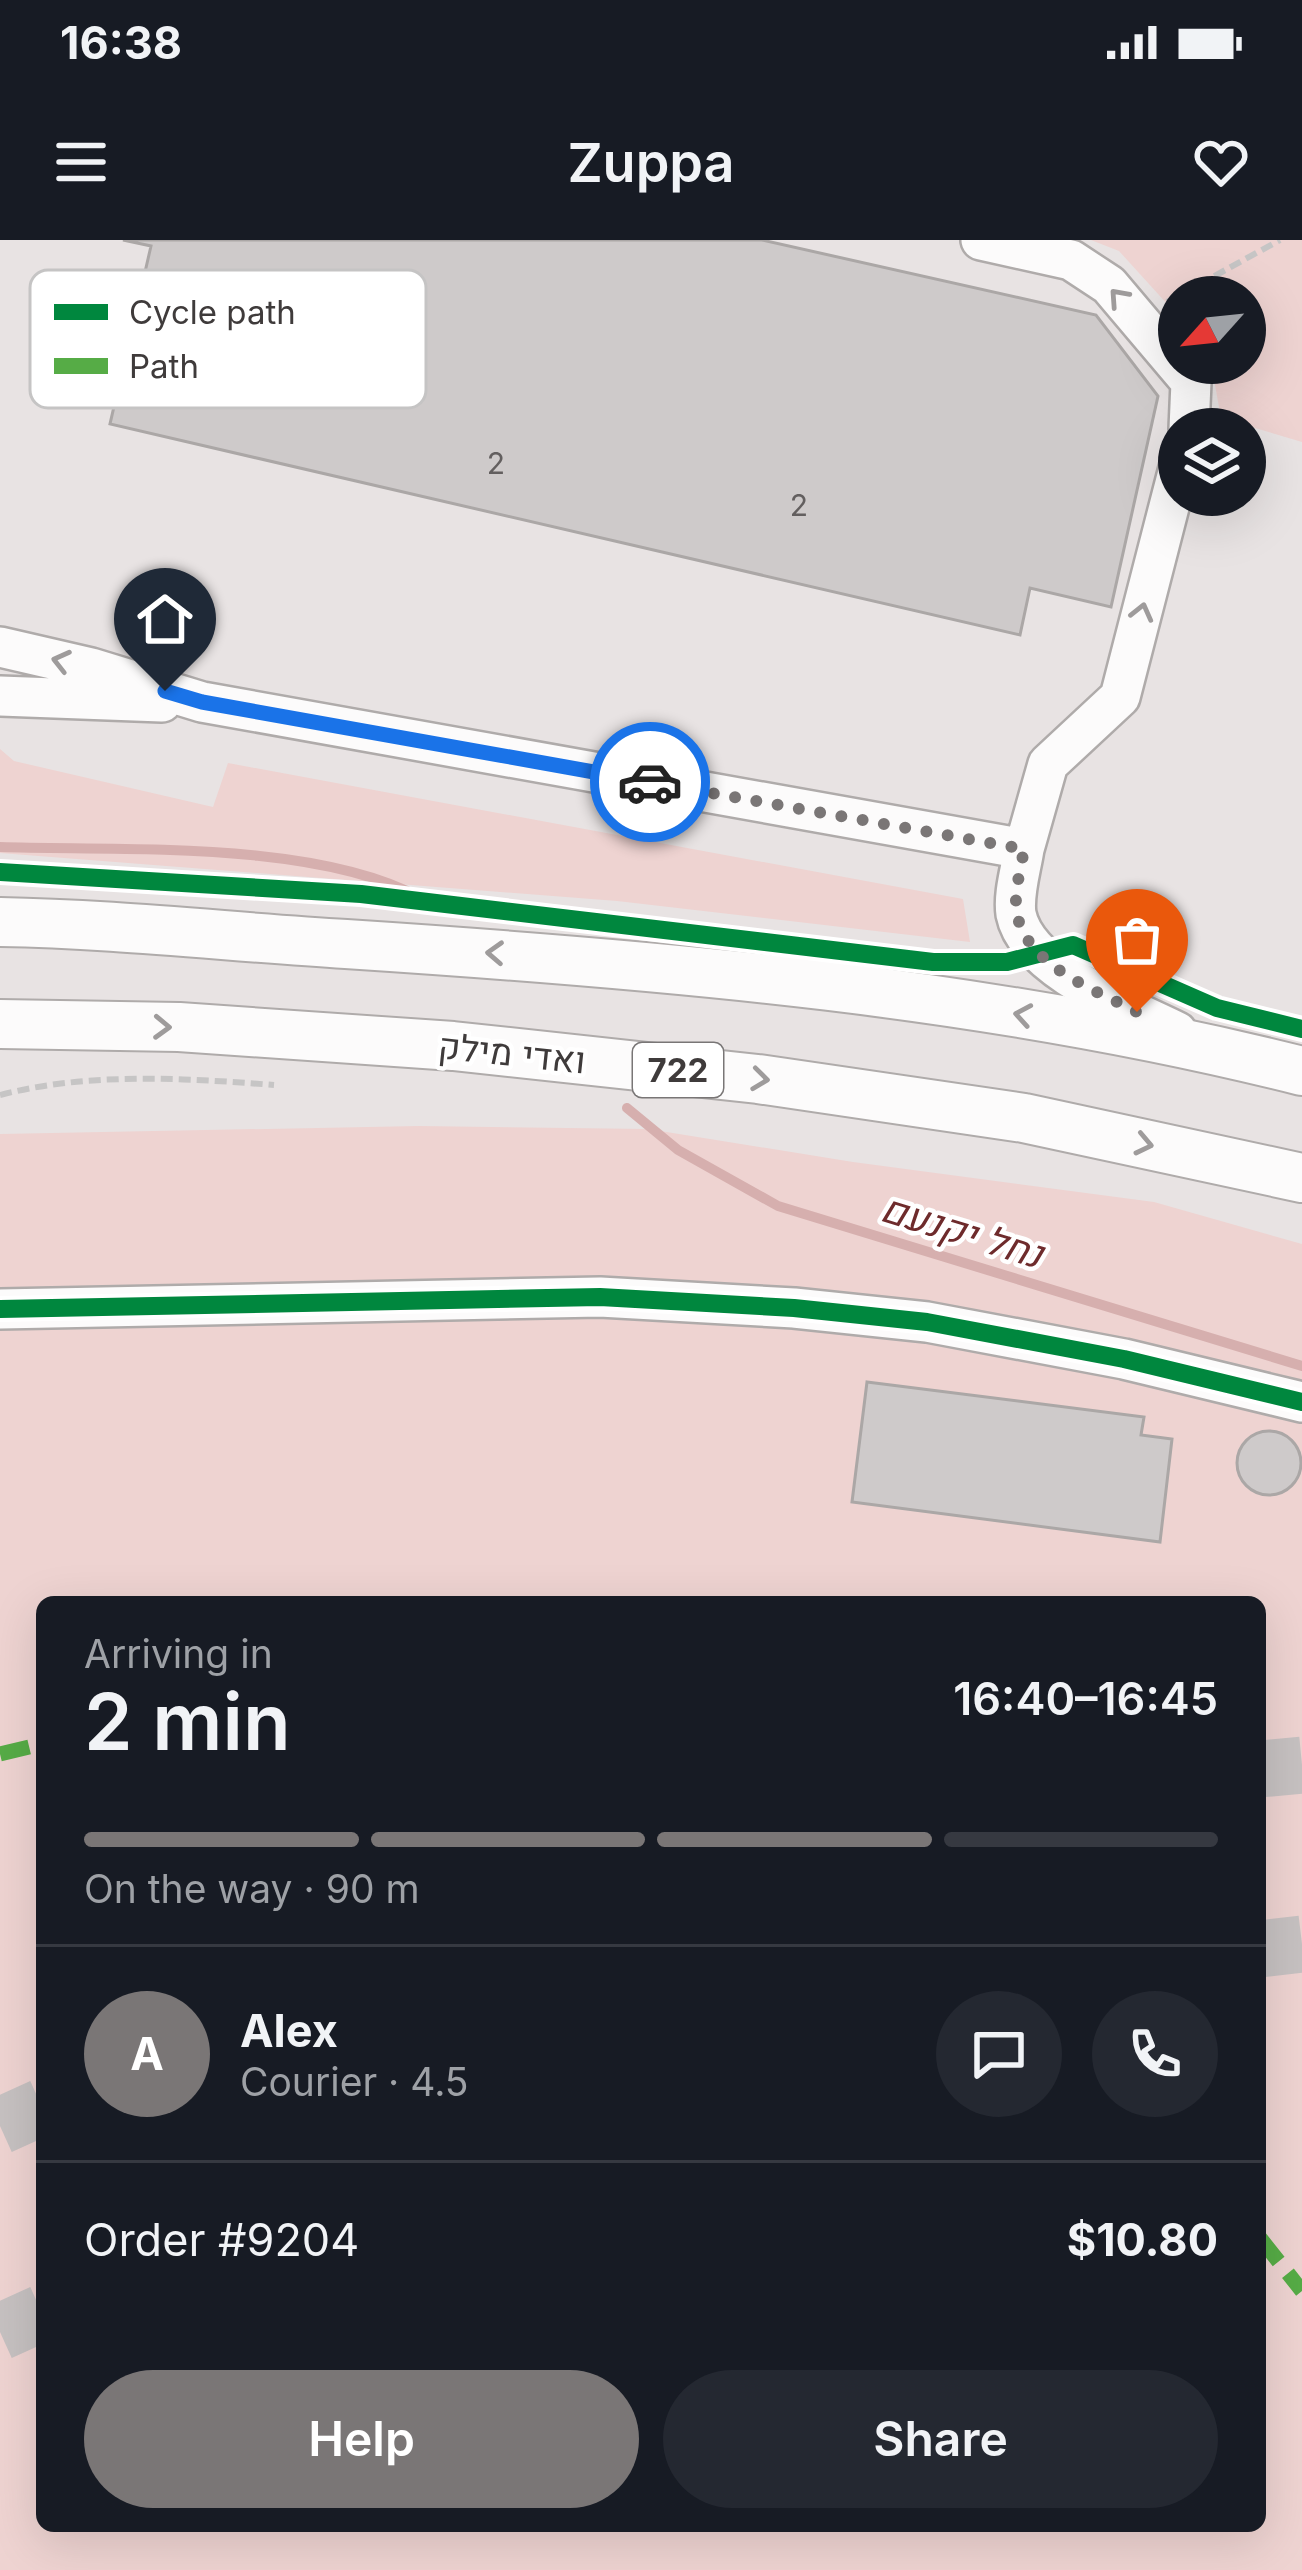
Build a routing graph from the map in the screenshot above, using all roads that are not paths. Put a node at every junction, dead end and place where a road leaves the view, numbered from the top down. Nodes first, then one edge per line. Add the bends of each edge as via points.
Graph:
1 (981, 240) edge
2 (1190, 408) edge
3 (1167, 516) edge
4 (0, 647) edge
5 (0, 696) edge
6 (202, 702) junction
7 (1024, 849) junction
8 (0, 900) edge
9 (0, 922) edge
10 (69, 923) junction
11 (23, 1024) edge
12 (0, 1040) edge
13 (1203, 1046) junction
14 (1302, 1071) edge
15 (1302, 1178) edge
16 (0, 1298) edge
17 (64, 1306) junction
18 (0, 1309) edge
19 (1302, 1402) edge

2 -> 1 street via 1191,382 1109,285 1071,260
7 -> 3 street via 1048,764 1120,697
6 -> 4 street
5 - 6 street
6 - 7 street
7 - 13 street via 1016,907 1041,954
8 - 10 main road
9 - 10 main road
13 -> 10 main road via 885,992 635,963
11 - 12 main road
11 -> 15 main road, ואדי מילק / 722 via 430,1045 758,1079 1024,1118
13 - 14 main road
16 - 17 street
17 - 18 street
17 - 19 street via 600,1297 794,1308 927,1322

